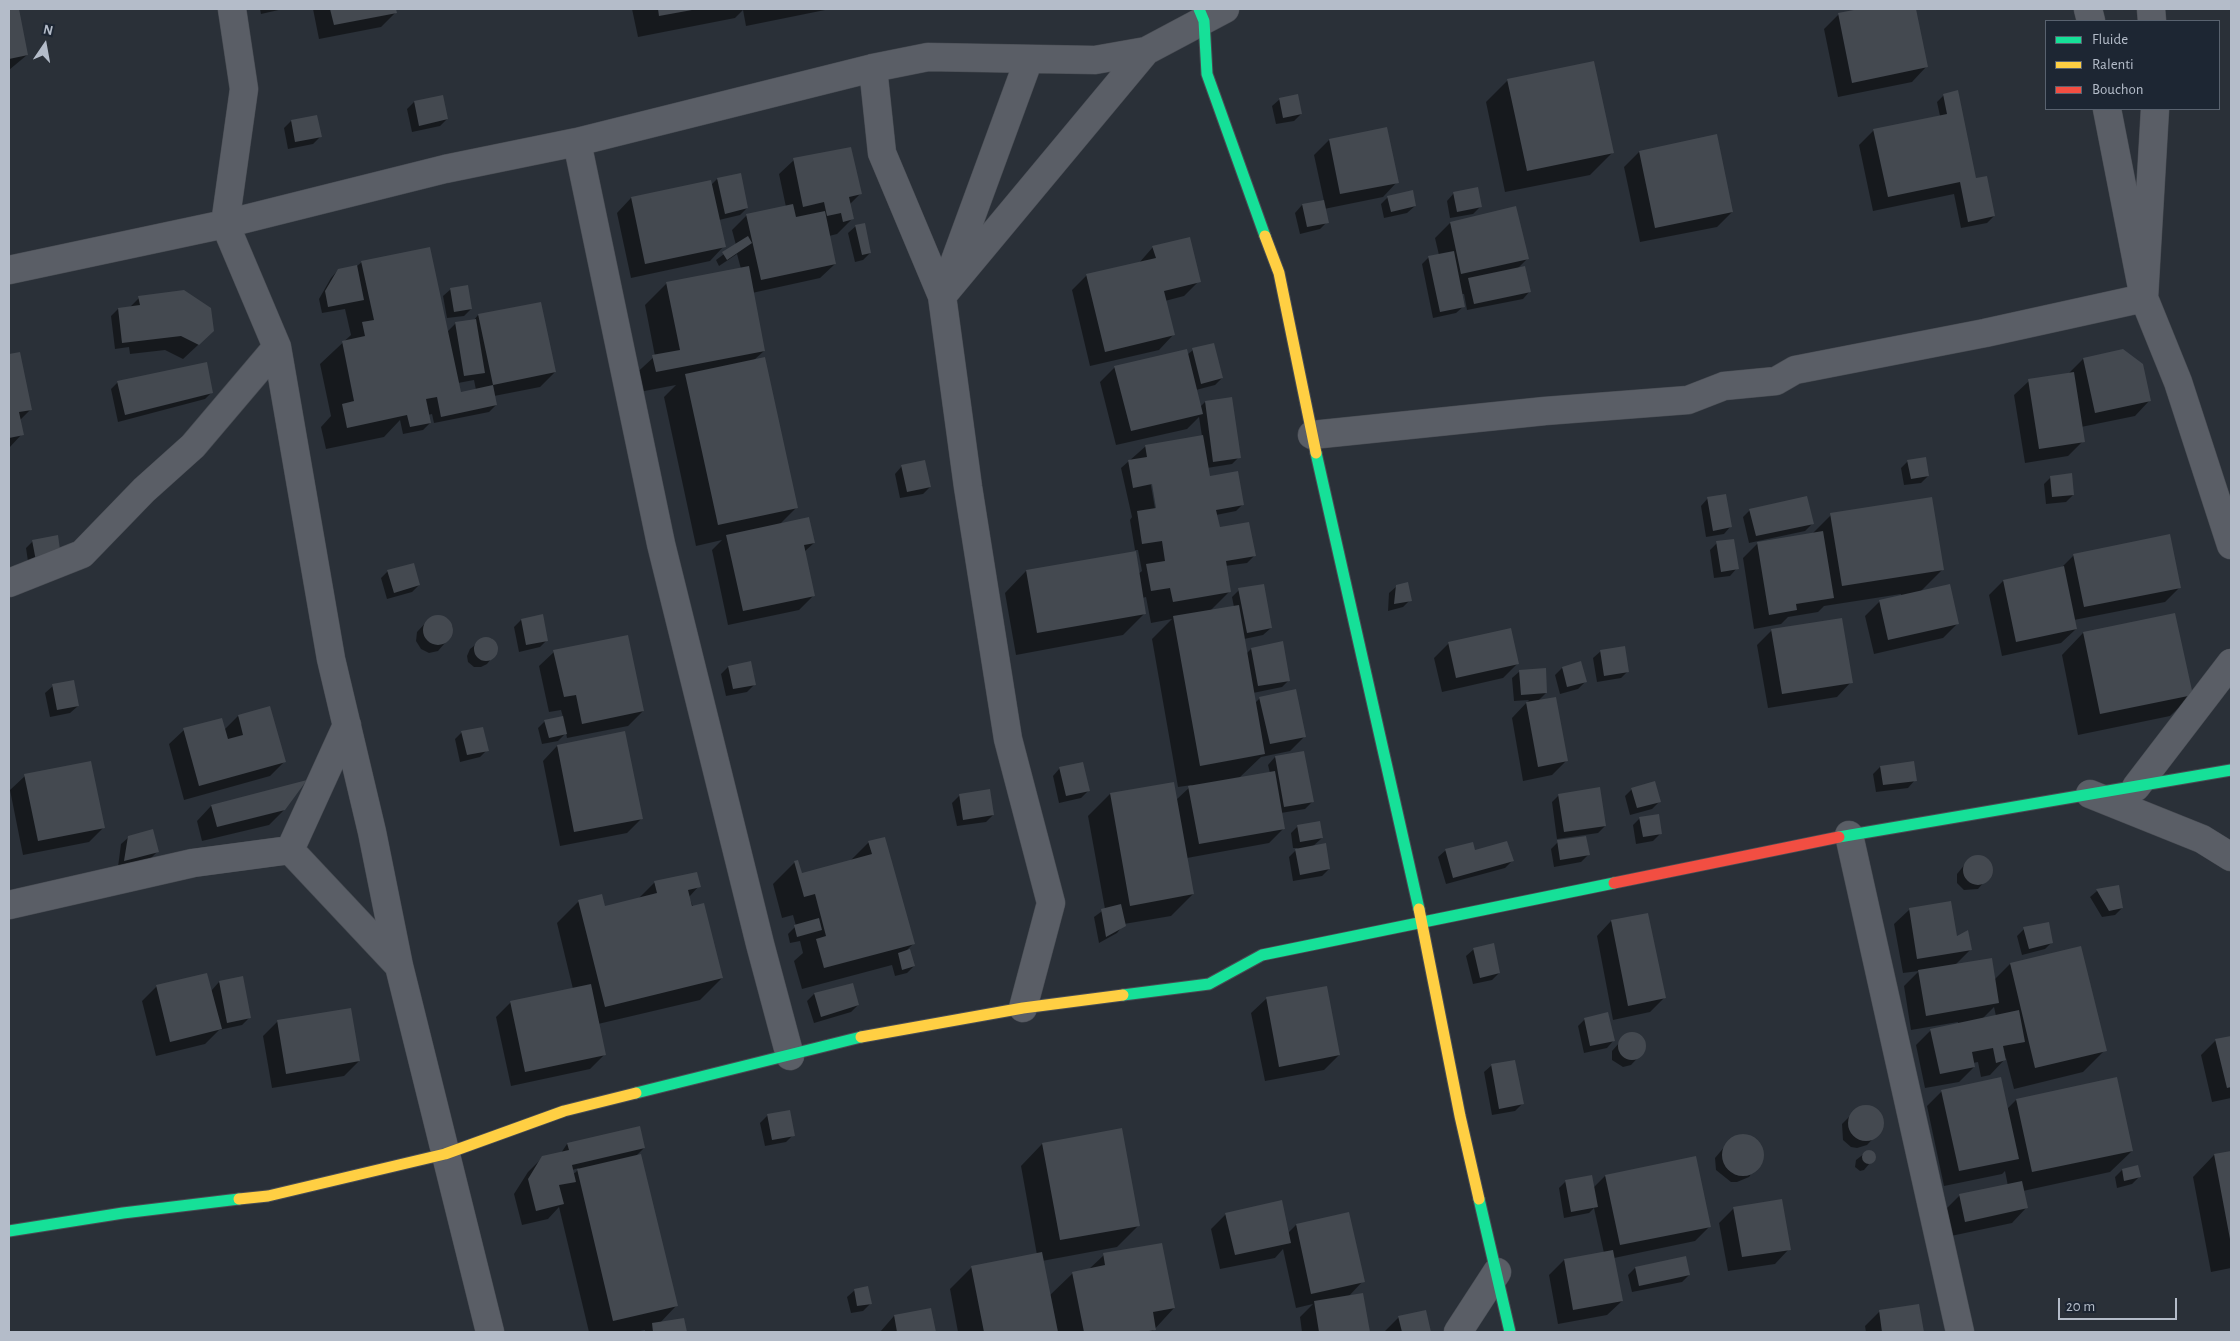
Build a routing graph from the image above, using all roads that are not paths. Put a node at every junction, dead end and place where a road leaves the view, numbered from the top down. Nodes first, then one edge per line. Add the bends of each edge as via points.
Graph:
1 (232, 9) edge
2 (1209, 13) edge
3 (1146, 51) junction
4 (1030, 59) junction
5 (873, 68) junction
6 (2107, 110) edge
7 (2155, 110) edge
8 (577, 142) junction
9 (225, 224) junction
10 (9, 270) edge
11 (942, 296) junction
12 (2144, 298) junction
13 (277, 347) junction
14 (1312, 435) junction
15 (2231, 545) edge
16 (9, 583) edge
17 (2231, 663) edge
18 (347, 725) junction
19 (2231, 770) edge
20 (2136, 787) junction
21 (2090, 794) junction
22 (1849, 835) junction
23 (290, 850) junction
24 (2231, 857) edge
25 (9, 905) edge
26 (1422, 924) junction
27 (399, 966) junction
28 (1023, 1008) junction
29 (790, 1056) junction
30 (445, 1154) junction
31 (9, 1231) edge
32 (1497, 1272) junction
33 (490, 1332) edge
34 (1458, 1332) edge
35 (1510, 1332) edge
36 (1960, 1332) edge

1 - 9 street via 244,89
2 - 3 street
2 - 14 street via 1207,74 1279,273
3 - 4 street via 1095,60
3 - 11 street
4 - 5 street via 928,56
4 - 11 street
5 - 8 street
5 - 11 street via 882,153
6 - 12 street
7 - 12 street
8 - 9 street via 445,169
8 - 29 street via 661,544
9 - 10 street
9 - 13 street
11 - 28 street via 968,488 1008,739 1052,903
12 - 14 street via 1795,370 1776,381 1724,386 1688,400
12 - 15 street via 2178,382
13 - 16 street via 193,446 144,490 82,554
13 - 18 street via 331,659
14 - 26 street
17 - 20 street
18 - 23 street
18 - 27 street
19 - 20 street
20 - 21 street
21 - 22 street
21 - 24 street via 2202,839
22 - 26 street
22 - 36 street
23 - 25 street via 192,863
23 - 27 street
26 - 28 street via 1262,955 1209,984
26 - 32 street via 1460,1116
27 - 30 street
28 - 29 street via 840,1041
29 - 30 street via 564,1111
30 - 31 street via 243,1201 123,1213
30 - 33 street
32 - 34 street
32 - 35 street

